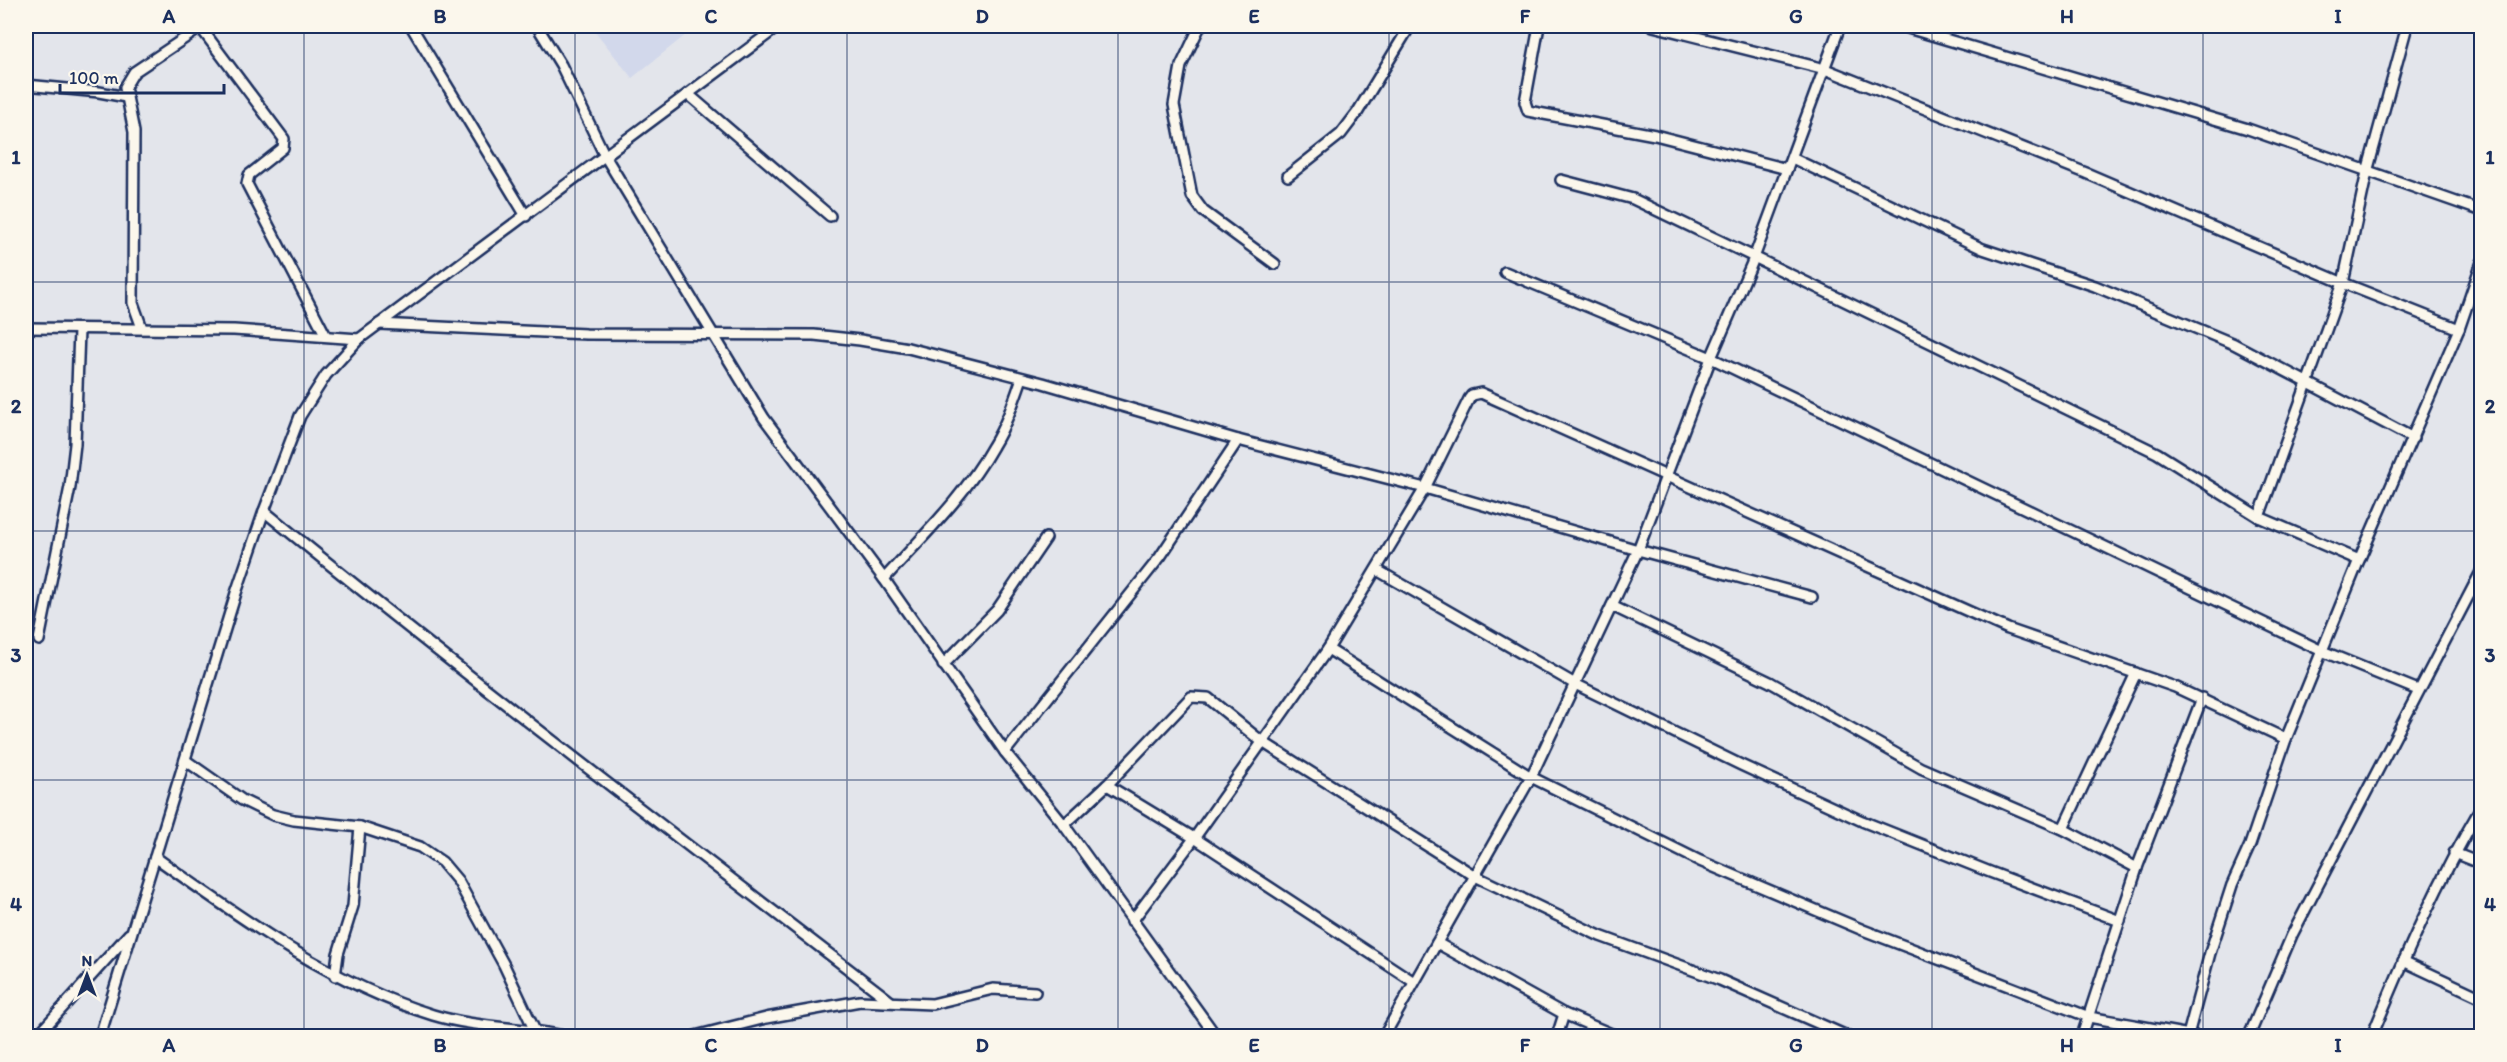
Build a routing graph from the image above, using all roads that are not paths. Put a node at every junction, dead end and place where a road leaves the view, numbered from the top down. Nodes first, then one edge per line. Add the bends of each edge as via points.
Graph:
1 (411, 26) edge
2 (537, 26) edge
3 (779, 26) edge
4 (1200, 26) edge
5 (1410, 26) edge
6 (1539, 26) edge
7 (1653, 26) edge
8 (1840, 26) edge
9 (1901, 26) edge
10 (2407, 26) edge
11 (202, 27) edge
12 (1825, 69) junction
13 (26, 85) edge
14 (688, 94) junction
15 (126, 97) junction
16 (605, 156) junction
17 (1792, 158) junction
18 (1787, 169) junction
19 (2367, 172) junction
20 (1288, 176) dead end
21 (1561, 180) dead end
22 (2481, 210) edge
23 (526, 216) junction
24 (830, 216) dead end
25 (1754, 256) junction
26 (2481, 262) edge
27 (1275, 264) dead end
28 (1505, 272) dead end
29 (2479, 278) edge
30 (2343, 283) junction
31 (380, 324) junction
32 (26, 328) edge
33 (142, 328) junction
34 (2459, 329) junction
35 (79, 330) junction
36 (715, 335) junction
37 (326, 336) junction
38 (358, 339) junction
39 (1711, 358) junction
40 (1022, 378) junction
41 (2306, 383) junction
42 (2414, 438) junction
43 (1238, 440) junction
44 (1668, 476) junction
45 (1425, 488) junction
46 (264, 511) junction
47 (2259, 517) junction
48 (1046, 538) dead end
49 (1638, 550) junction
50 (2359, 561) junction
51 (1377, 570) junction
52 (2481, 570) edge
53 (884, 579) junction
54 (1812, 597) dead end
55 (1612, 606) junction
56 (39, 640) dead end
57 (1328, 649) junction
58 (2322, 651) junction
59 (943, 665) junction
60 (2136, 673) junction
61 (1575, 684) junction
62 (2418, 690) junction
63 (2202, 698) junction
64 (2286, 739) junction
65 (1261, 741) junction
66 (1005, 752) junction
67 (185, 760) junction
68 (1531, 777) junction
69 (1107, 784) junction
70 (2481, 806) edge
71 (1064, 825) junction
72 (360, 827) junction
73 (2063, 829) junction
74 (1194, 838) junction
75 (2454, 853) junction
76 (155, 857) junction
77 (2481, 864) edge
78 (2138, 868) junction
79 (1475, 876) junction
80 (1132, 921) junction
81 (2120, 921) junction
82 (133, 930) junction
83 (1437, 943) junction
84 (2403, 961) junction
85 (335, 976) junction
86 (1414, 982) junction
87 (1035, 992) dead end
88 (2481, 998) edge
89 (890, 1001) junction
90 (1564, 1014) junction
91 (2089, 1017) junction
92 (536, 1031) junction
93 (37, 1036) edge
94 (100, 1036) edge
95 (564, 1036) edge
96 (695, 1036) edge
97 (1216, 1036) edge
98 (1387, 1036) edge
99 (1557, 1036) edge
100 (1616, 1036) edge
101 (1847, 1036) edge
102 (2082, 1036) edge
103 (2191, 1036) edge
104 (2249, 1036) edge
105 (2372, 1036) edge

1 - 23 street
2 - 16 street via 561,65
3 - 14 street
4 - 27 street via 1181,66 1174,105 1191,196 1203,211
5 - 20 street via 1341,134
6 - 18 street via 1525,102 1528,111 1655,135
7 - 12 street
8 - 12 street
9 - 19 street via 2248,129
10 - 19 street
11 - 15 street via 134,72 124,87
11 - 37 street via 284,139 283,148 249,175 247,184
12 - 17 street
12 - 30 street via 2086,173
13 - 15 street
14 - 16 street
14 - 24 street
15 - 33 street via 134,132 133,303
16 - 23 street
16 - 36 street
17 - 18 street
17 - 41 street via 1983,249 2095,286 2234,344
18 - 25 street
19 - 22 street
19 - 30 street
21 - 25 street via 1633,199
23 - 31 street
25 - 39 street
25 - 47 street via 2157,453
26 - 29 street
28 - 39 street
29 - 34 street
30 - 34 street
30 - 41 street
31 - 36 street via 586,334
31 - 38 street
32 - 35 street
33 - 35 street
33 - 37 street
34 - 42 street
35 - 56 street via 70,487
36 - 40 street via 814,335 860,340 908,348
36 - 53 street via 764,418
37 - 38 street
38 - 46 street via 326,375 300,416
39 - 44 street
39 - 58 street
40 - 43 street
40 - 53 street via 993,446 966,488
41 - 42 street
41 - 47 street
42 - 50 street
43 - 45 street
43 - 66 street via 1160,556
44 - 45 street via 1476,393 1469,399
44 - 49 street
44 - 60 street via 2008,629
45 - 49 street
45 - 51 street
46 - 67 street
46 - 89 street via 507,706
47 - 50 street
48 - 59 street via 997,610
49 - 54 street
49 - 55 street
50 - 58 street
51 - 57 street
51 - 61 street
52 - 62 street
53 - 59 street
55 - 61 street
55 - 73 street via 1770,682 1921,768
57 - 65 street
57 - 68 street
58 - 62 street
58 - 64 street
59 - 66 street
60 - 63 street
60 - 73 street
61 - 68 street
61 - 81 street via 1862,821
62 - 104 street via 2292,934
63 - 64 street
63 - 78 street
64 - 103 street via 2210,953
65 - 69 street via 1208,698 1191,697
65 - 74 street
65 - 79 street
66 - 71 street
67 - 72 street via 242,800 273,815
67 - 76 street
68 - 79 street
68 - 91 street via 1700,861 1863,930
69 - 71 street
69 - 74 street
70 - 75 street
71 - 80 street
72 - 85 street via 353,906
72 - 92 street via 420,848 442,862 458,881
73 - 78 street
74 - 80 street
74 - 86 street
75 - 77 street
75 - 84 street
76 - 82 street
76 - 85 street via 234,914
78 - 81 street
79 - 83 street
79 - 101 street via 1600,936 1720,980
80 - 97 street
81 - 91 street
82 - 93 street
82 - 94 street
83 - 86 street
83 - 90 street
84 - 88 street
84 - 105 street
85 - 92 street via 431,1015 467,1024
86 - 98 street
87 - 89 street via 993,989 932,1005
89 - 96 street via 838,1004
90 - 99 street
90 - 100 street
91 - 102 street
91 - 103 street
92 - 95 street

